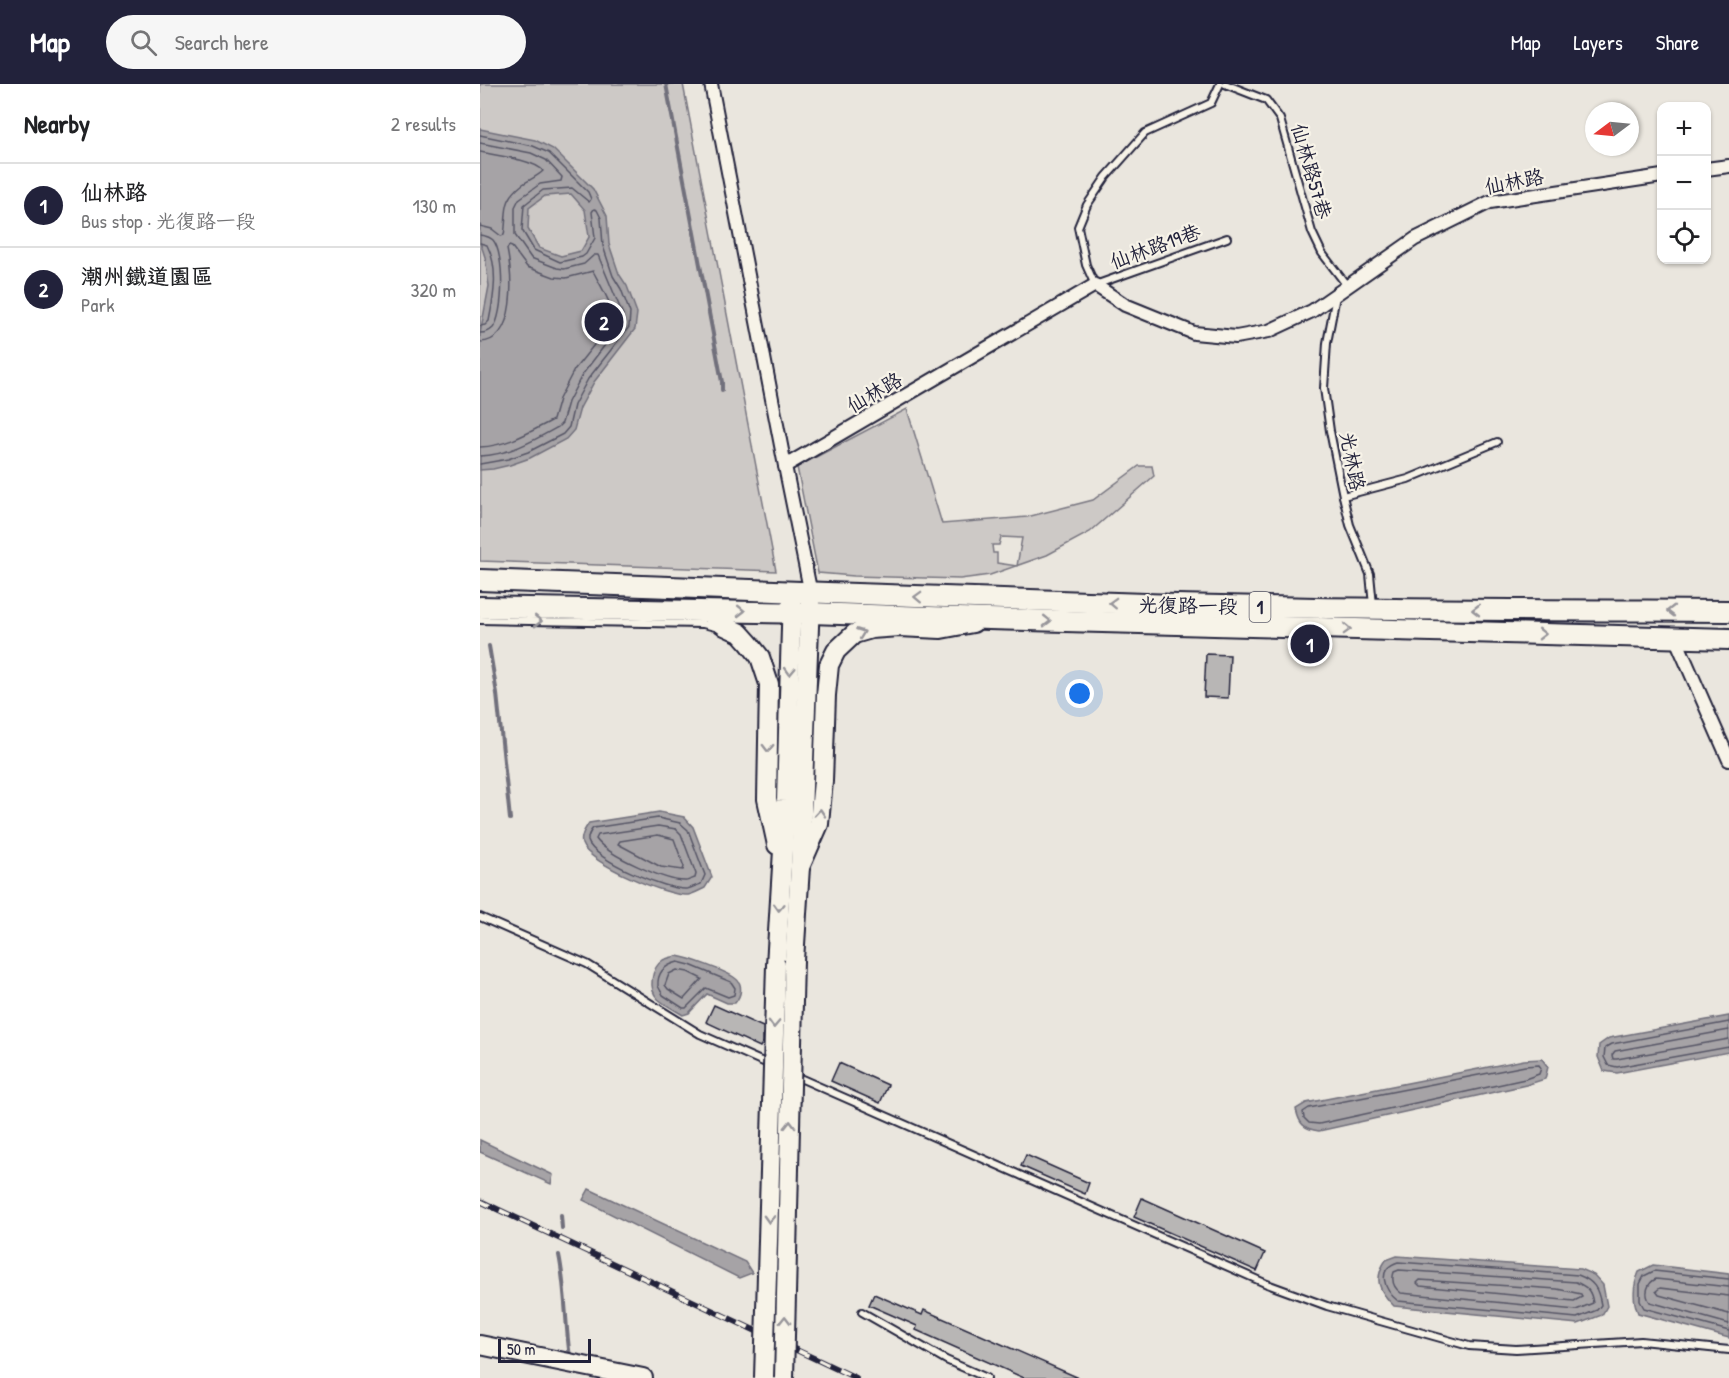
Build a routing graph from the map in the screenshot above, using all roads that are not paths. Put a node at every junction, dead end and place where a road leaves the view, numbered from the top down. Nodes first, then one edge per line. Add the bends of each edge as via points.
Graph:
1 (711, 84) edge
2 (1220, 84) edge
3 (1225, 84) edge
4 (1729, 166) edge
5 (1711, 168) edge
6 (1657, 177) edge
7 (1227, 238) dead end
8 (1095, 285) junction
9 (1348, 288) junction
10 (1336, 296) junction
11 (1497, 442) dead end
12 (785, 466) junction
13 (1342, 496) junction
14 (480, 580) edge
15 (797, 599) junction
16 (480, 607) edge
17 (1374, 609) junction
18 (707, 610) junction
19 (1729, 611) edge
20 (989, 619) junction
21 (480, 620) edge
22 (1373, 629) junction
23 (740, 633) junction
24 (1675, 637) junction
25 (1729, 639) edge
26 (1729, 760) edge
27 (800, 867) junction
28 (782, 871) junction
29 (480, 917) edge
30 (862, 1312) dead end
31 (480, 1345) edge
32 (1729, 1350) edge
33 (643, 1378) edge
34 (764, 1378) edge
35 (784, 1378) edge
36 (987, 1378) edge

1 - 12 street
2 - 8 lane via 1211,103 1145,134 1087,205 1078,227 1086,265
3 - 9 lane, 仙林路57巷 via 1266,100 1280,119 1312,232
4 - 5 street
6 - 9 street, 仙林路 via 1490,202 1415,239
7 - 8 lane, 仙林路19巷
8 - 10 street, 仙林路 via 1125,305 1194,333 1236,336 1269,331
8 - 12 street, 仙林路
9 - 10 street, 仙林路
10 - 13 lane, 光林路 via 1324,388
11 - 13 lane via 1408,478
12 - 15 street
13 - 17 lane, 光林路 via 1370,574
14 - 15 main road
17 -> 15 main road, 光復路一段 / 1
18 -> 15 main road
15 - 20 main road, 1
15 - 27 street
15 -> 28 street
16 - 18 main road
19 -> 17 main road, 光復路一段 / 1
17 - 22 lane, 光林路
18 - 23 street
20 -> 22 main road, 光復路一段 / 1
27 -> 20 street via 819,824 826,695 829,665 836,651 854,634 871,629 941,629
21 -> 23 lane via 703,624
22 -> 24 main road, 光復路一段 / 1
23 -> 28 street via 760,657 769,684 767,799
24 - 25 main road, 光復路一段 / 1
24 - 26 street
35 -> 27 street, bridge via 794,960
28 -> 34 street, bridge
29 - 32 lane via 587,964 700,1034 1256,1279 1327,1306 1469,1346 1516,1349 1641,1341
30 - 36 lane via 946,1360
31 - 33 street

